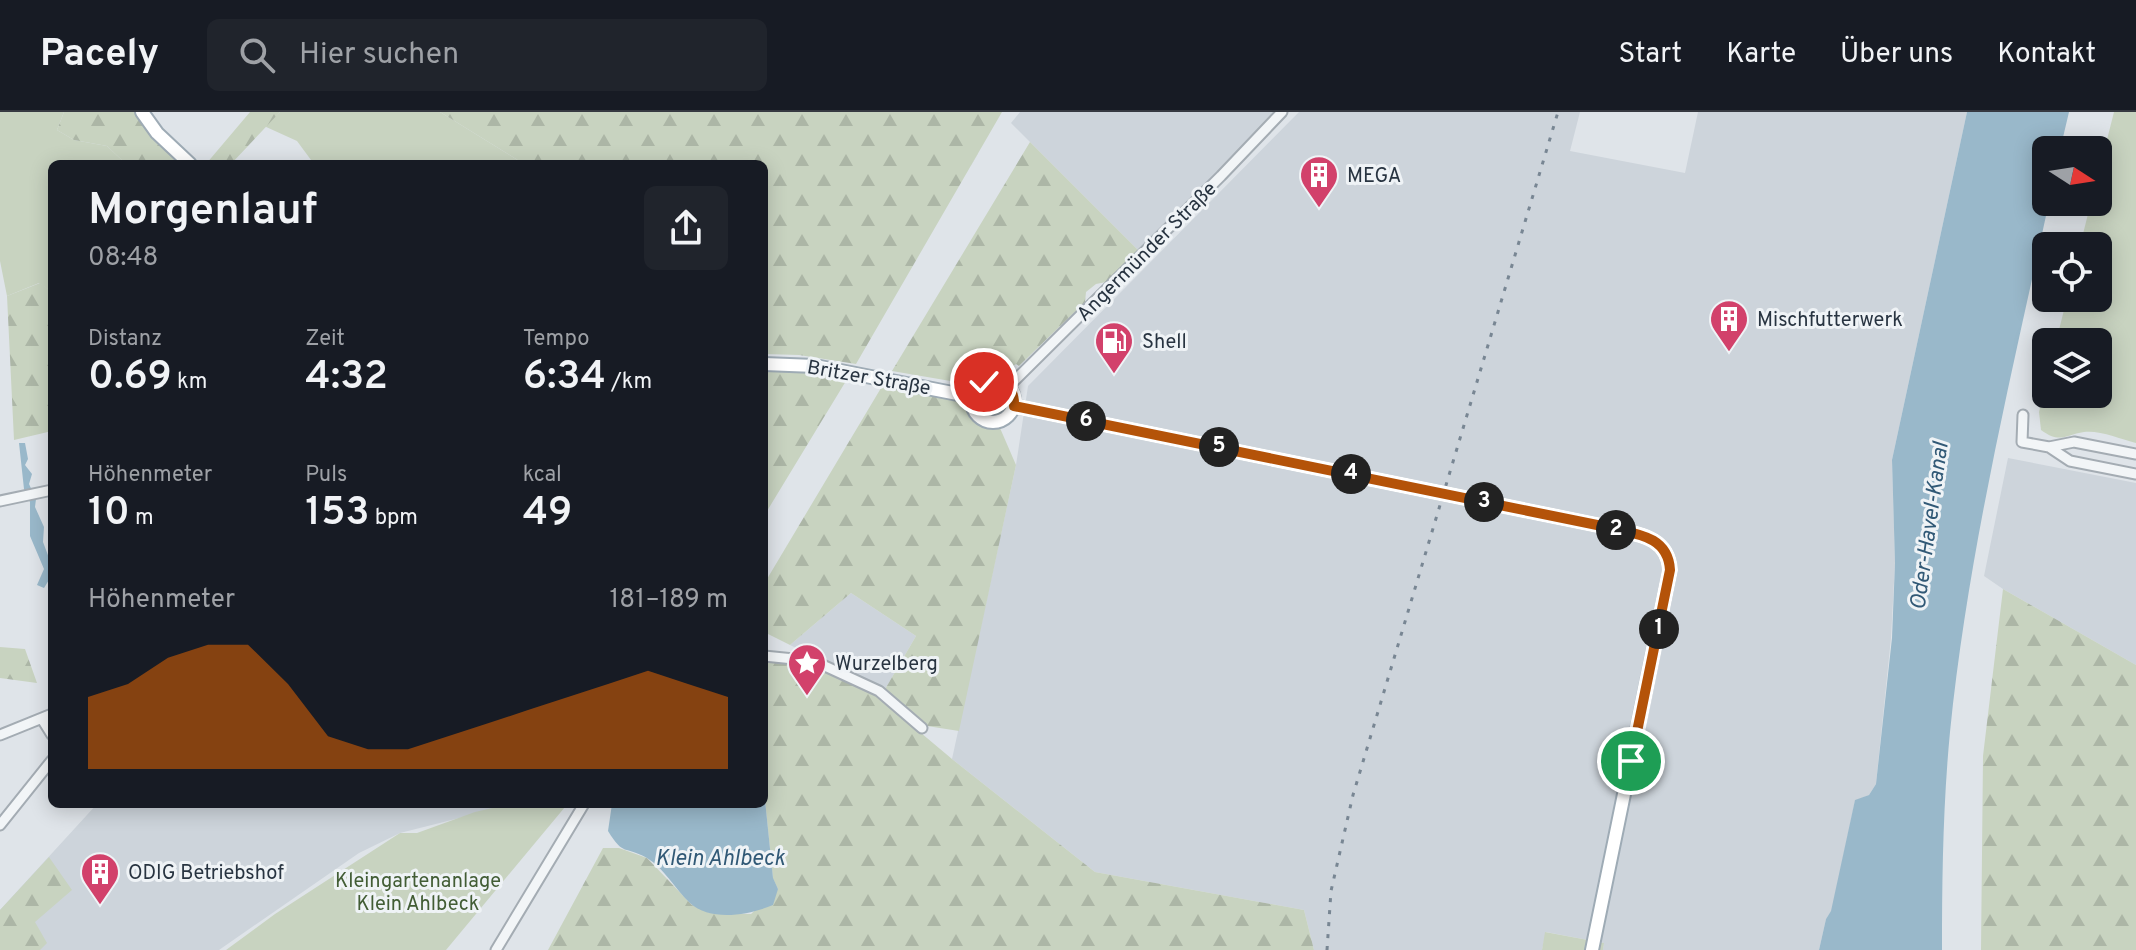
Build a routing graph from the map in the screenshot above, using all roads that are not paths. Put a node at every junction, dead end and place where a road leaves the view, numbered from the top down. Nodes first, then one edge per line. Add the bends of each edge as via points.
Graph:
1 (142, 112) edge
2 (1282, 112) edge
3 (186, 160) edge
4 (768, 364) edge
5 (1008, 387) junction
6 (973, 397) junction
7 (1014, 406) junction
8 (2023, 415) dead end
9 (2074, 442) junction
10 (2049, 447) junction
11 (2136, 454) edge
12 (2070, 461) junction
13 (2136, 474) edge
14 (48, 491) edge
15 (5, 500) edge
16 (768, 656) edge
17 (48, 716) edge
18 (42, 719) junction
19 (922, 728) dead end
20 (48, 729) edge
21 (0, 735) edge
22 (48, 765) edge
23 (582, 808) edge
24 (0, 825) edge
25 (496, 950) edge
26 (1592, 950) edge

1 - 3 main road
2 - 5 street, Angermünder Straße
4 - 6 main road, Britzer Straße via 815,366
5 - 6 main road via 984,382
5 - 7 main road
6 - 7 main road via 977,413 991,422 1006,417
7 - 26 main road via 1602,526 1663,547 1669,556 1668,584
8 - 10 street via 2022,442
9 - 10 street
9 - 11 street
9 - 12 street
10 - 12 street
12 - 13 street
14 - 15 street
16 - 19 street via 814,661 879,691
17 - 18 street
18 - 20 street
18 - 21 street
22 - 24 street
23 - 25 street

